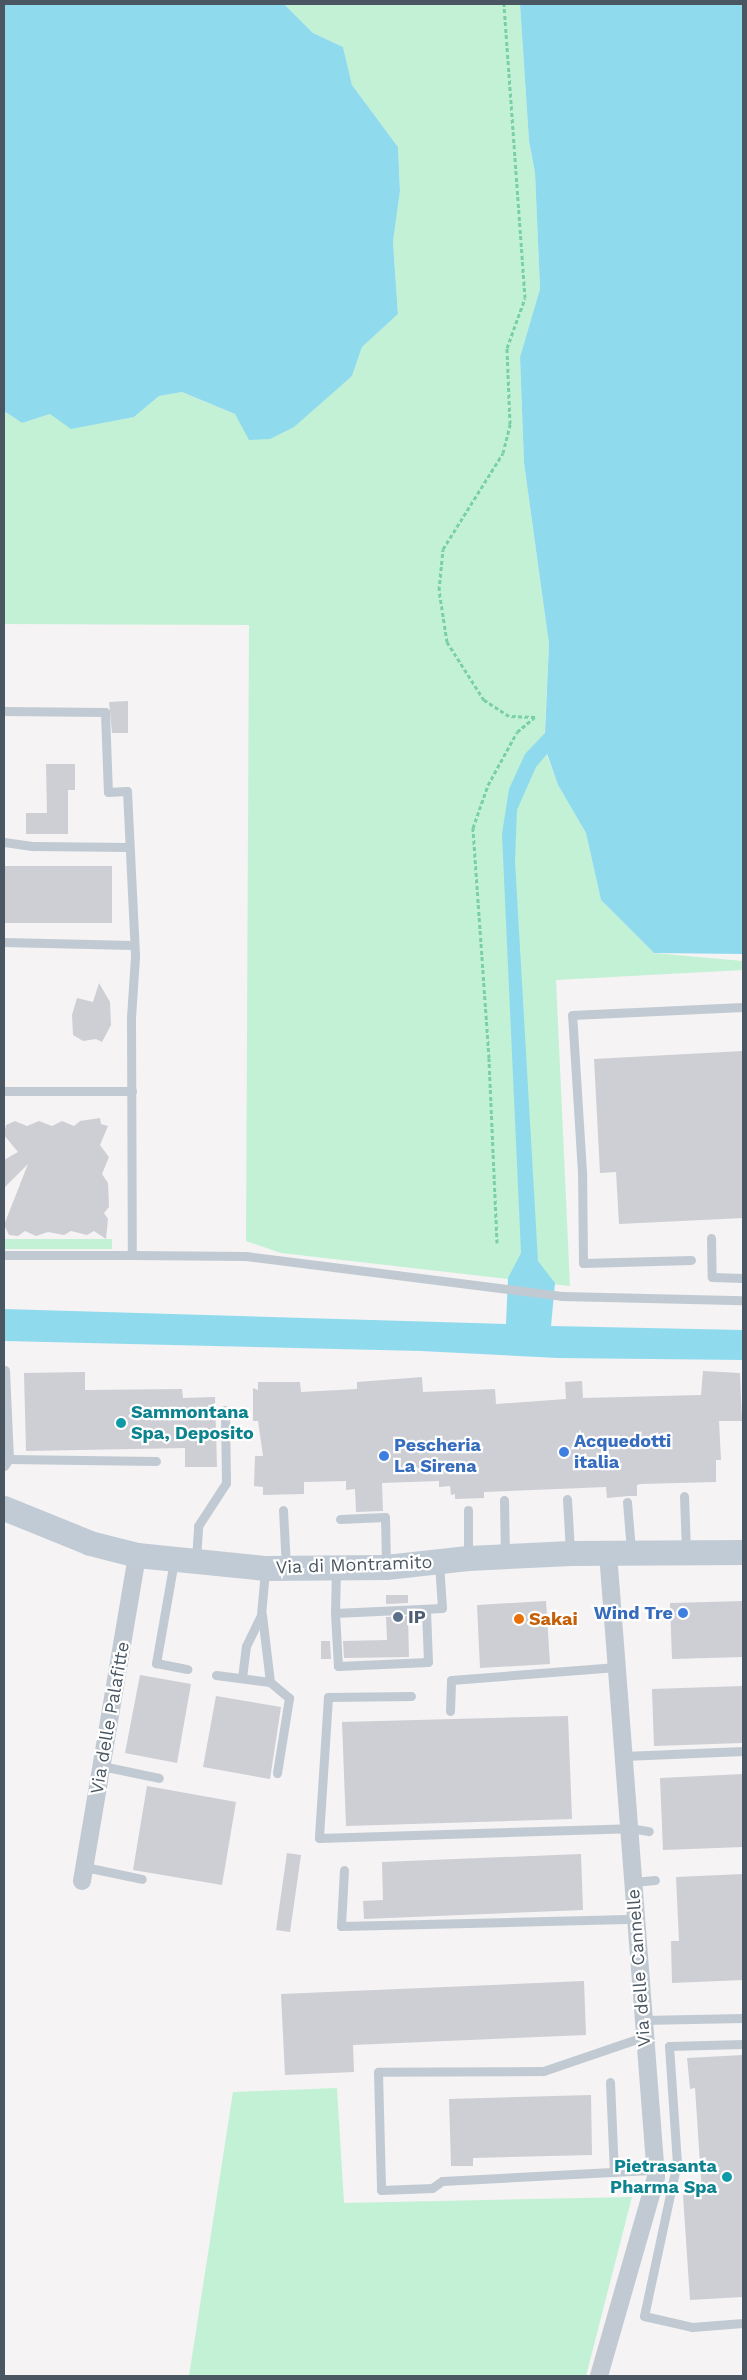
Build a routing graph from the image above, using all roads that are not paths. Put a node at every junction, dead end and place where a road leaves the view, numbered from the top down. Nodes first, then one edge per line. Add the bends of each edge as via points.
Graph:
1 (4, 711) edge
2 (4, 834) edge
3 (4, 842) edge
4 (128, 847) junction
5 (4, 942) edge
6 (132, 945) junction
7 (743, 1007) edge
8 (4, 1091) edge
9 (132, 1091) junction
10 (711, 1238) dead end
11 (4, 1255) edge
12 (132, 1255) junction
13 (691, 1260) dead end
14 (743, 1278) edge
15 (743, 1300) edge
16 (5, 1370) edge
17 (226, 1410) dead end
18 (156, 1461) dead end
19 (6, 1462) edge
20 (684, 1496) dead end
21 (567, 1499) dead end
22 (504, 1500) dead end
23 (627, 1502) dead end
24 (4, 1508) edge
25 (283, 1510) dead end
26 (468, 1510) dead end
27 (340, 1519) dead end
28 (743, 1552) edge
29 (570, 1553) junction
30 (619, 1553) junction
31 (686, 1553) junction
32 (137, 1555) junction
33 (505, 1556) junction
34 (468, 1558) junction
35 (185, 1562) junction
36 (439, 1562) junction
37 (386, 1567) junction
38 (276, 1568) junction
39 (336, 1568) junction
40 (426, 1609) junction
41 (335, 1613) junction
42 (262, 1615) junction
43 (616, 1667) junction
44 (187, 1669) dead end
45 (216, 1675) dead end
46 (242, 1678) junction
47 (270, 1682) junction
48 (411, 1696) dead end
49 (450, 1710) dead end
50 (743, 1751) edge
51 (624, 1756) junction
52 (102, 1766) junction
53 (277, 1773) dead end
54 (159, 1778) dead end
55 (629, 1828) junction
56 (649, 1831) dead end
57 (344, 1870) dead end
58 (83, 1874) joint
59 (142, 1878) dead end
60 (655, 1880) dead end
61 (633, 1882) junction
62 (636, 1919) junction
63 (743, 2018) edge
64 (642, 2029) junction
65 (743, 2044) edge
66 (610, 2082) dead end
67 (655, 2170) junction
68 (614, 2172) junction
69 (743, 2323) edge
70 (599, 2376) edge

1 - 4 lane via 104,712 108,792 127,791
2 - 3 lane
3 - 4 lane via 34,846
4 - 6 lane
5 - 6 lane
6 - 9 lane
7 - 13 lane via 572,1015 582,1172 583,1263
8 - 9 lane
9 - 12 lane
10 - 14 lane via 712,1277
11 - 12 lane
12 - 15 lane via 246,1256 561,1296
16 - 19 lane
17 - 35 lane via 226,1483 198,1526
18 - 19 lane
20 - 31 lane
21 - 29 lane
22 - 33 lane
23 - 30 lane
24 - 32 main road, Via di Montramito via 90,1542
25 - 38 lane
26 - 34 lane
27 - 37 lane via 386,1517
28 - 31 main road, Via di Montramito
29 - 30 main road, Via di Montramito
29 - 33 main road, Via di Montramito
30 - 31 main road, Via di Montramito
30 - 43 street, Via delle Cannelle
32 - 35 main road, Via di Montramito
32 - 52 street, Via delle Palafitte
33 - 34 main road, Via di Montramito
34 - 36 main road, Via di Montramito
35 - 38 main road, Via di Montramito
35 - 44 lane via 156,1663
36 - 37 main road, Via di Montramito
36 - 40 lane via 442,1608
37 - 39 main road, Via di Montramito
38 - 39 main road, Via di Montramito
38 - 42 lane
39 - 41 lane
40 - 41 lane
40 - 41 lane via 428,1662 338,1666
42 - 46 lane via 246,1646
42 - 47 lane
43 - 49 lane via 450,1680
43 - 51 street, Via delle Cannelle
45 - 46 lane
46 - 47 lane
47 - 53 lane via 289,1698
48 - 55 lane via 328,1697 320,1838
50 - 51 lane
51 - 55 street, Via delle Cannelle
52 - 54 lane
52 - 58 street, Via delle Palafitte
55 - 56 lane
55 - 61 street, Via delle Cannelle
57 - 62 lane via 341,1926
58 - 59 lane
60 - 61 lane
61 - 62 street, Via delle Cannelle
62 - 64 street, Via delle Cannelle
63 - 64 lane
64 - 67 street, Via delle Cannelle
64 - 68 lane via 544,2071 378,2072 381,2190 432,2188 442,2181
65 - 69 lane via 669,2046 677,2162 644,2316 692,2327
66 - 68 lane
67 - 68 lane
67 - 70 street, Via delle Cannelle via 656,2177

